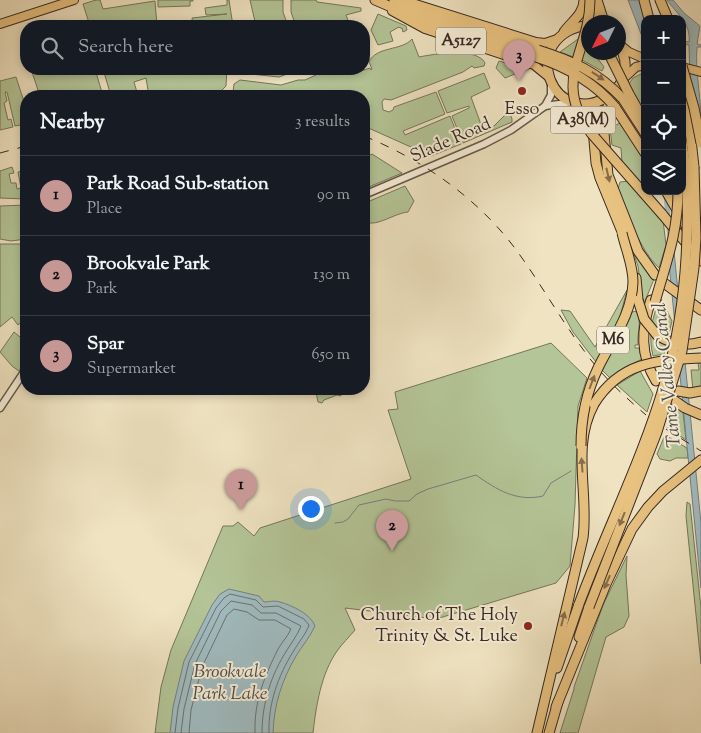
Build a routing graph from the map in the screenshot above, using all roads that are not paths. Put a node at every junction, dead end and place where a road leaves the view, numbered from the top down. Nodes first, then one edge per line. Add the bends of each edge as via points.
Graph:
1 (74, 0) edge
2 (374, 0) edge
3 (394, 0) edge
4 (403, 0) edge
5 (584, 0) edge
6 (591, 0) edge
7 (597, 0) edge
8 (644, 0) edge
9 (649, 0) edge
10 (660, 0) edge
11 (596, 15) edge
12 (602, 15) edge
13 (648, 15) edge
14 (652, 15) edge
15 (666, 15) edge
16 (0, 24) edge
17 (581, 27) edge
18 (560, 37) junction
19 (626, 50) edge
20 (537, 54) junction
21 (641, 57) edge
22 (611, 60) edge
23 (625, 60) edge
24 (641, 66) edge
25 (686, 70) edge
26 (700, 74) edge
27 (686, 77) edge
28 (550, 79) junction
29 (623, 79) junction
30 (614, 93) junction
31 (626, 96) junction
32 (576, 102) junction
33 (685, 105) edge
34 (545, 106) junction
35 (641, 117) edge
36 (641, 125) edge
37 (701, 144) edge
38 (643, 150) edge
39 (683, 150) edge
40 (370, 192) edge
41 (668, 195) edge
42 (679, 195) edge
43 (681, 195) edge
44 (701, 229) edge
45 (622, 234) junction
46 (701, 252) edge
47 (701, 261) edge
48 (660, 273) junction
49 (666, 284) dead end
50 (701, 310) edge
51 (701, 342) edge
52 (701, 358) edge
53 (656, 375) tunnel mouth
54 (20, 379) edge
55 (678, 391) dead end
56 (701, 391) edge
57 (675, 401) dead end
58 (0, 408) edge
59 (701, 415) edge
60 (581, 446) junction
61 (701, 460) edge
62 (701, 468) edge
63 (657, 498) junction
64 (592, 608) junction
65 (546, 701) junction
66 (537, 733) edge
67 (549, 733) edge

1 - 16 main road
2 - 20 highway, A38(M) via 426,22
2 - 28 main road, A5127 via 425,29 534,65
3 - 20 highway, A38(M)
4 - 18 main road, A5127 via 536,42 546,43
5 - 18 highway via 580,13
6 - 11 highway, A38(M)
6 - 47 highway, A38(M), bridge via 573,75 579,112 595,138
7 - 12 highway
8 - 13 highway
9 - 14 highway
10 - 15 highway
17 - 18 highway
18 - 28 highway via 549,56
19 - 21 main road
20 -> 31 highway, A38(M), bridge via 560,57 592,72
20 - 38 highway, A38(M), bridge via 577,74 598,90 615,108
22 - 31 highway, A38(M), bridge
23 - 29 highway
24 - 29 main road
25 - 26 main road
27 - 37 highway, bridge
28 - 32 highway via 562,95
28 - 34 street via 551,95
29 - 30 highway
30 - 32 highway via 597,102
30 -> 48 highway via 603,119 608,175 638,251 648,266
31 - 35 highway, A38(M)
31 - 36 highway, A38(M)
32 - 34 street, Slade Road
32 - 45 highway, M6 via 592,118 598,171
33 -> 64 highway, bridge via 696,203 694,268 687,324 662,419
34 - 40 street, Slade Road via 484,144
39 - 65 highway, M6, bridge via 688,236 684,293 674,349 650,428 579,604
41 - 46 highway
42 - 48 highway, M6, bridge via 674,237
43 - 44 highway, bridge
45 - 51 highway, M6, bridge via 633,264 640,310 650,328 673,343
60 -> 45 highway, M6, bridge via 582,417 588,392 631,299 632,269
48 - 53 highway, M6, bridge via 648,340
49 - 50 highway, bridge
52 - 60 highway, bridge via 654,361 637,366 619,377 604,390 592,408
54 - 58 street
55 - 56 highway
57 - 59 highway
65 -> 60 highway, M6 via 585,521
61 - 63 highway
62 - 63 highway
63 -> 64 highway via 632,529
64 - 67 highway
65 - 66 highway, M6

